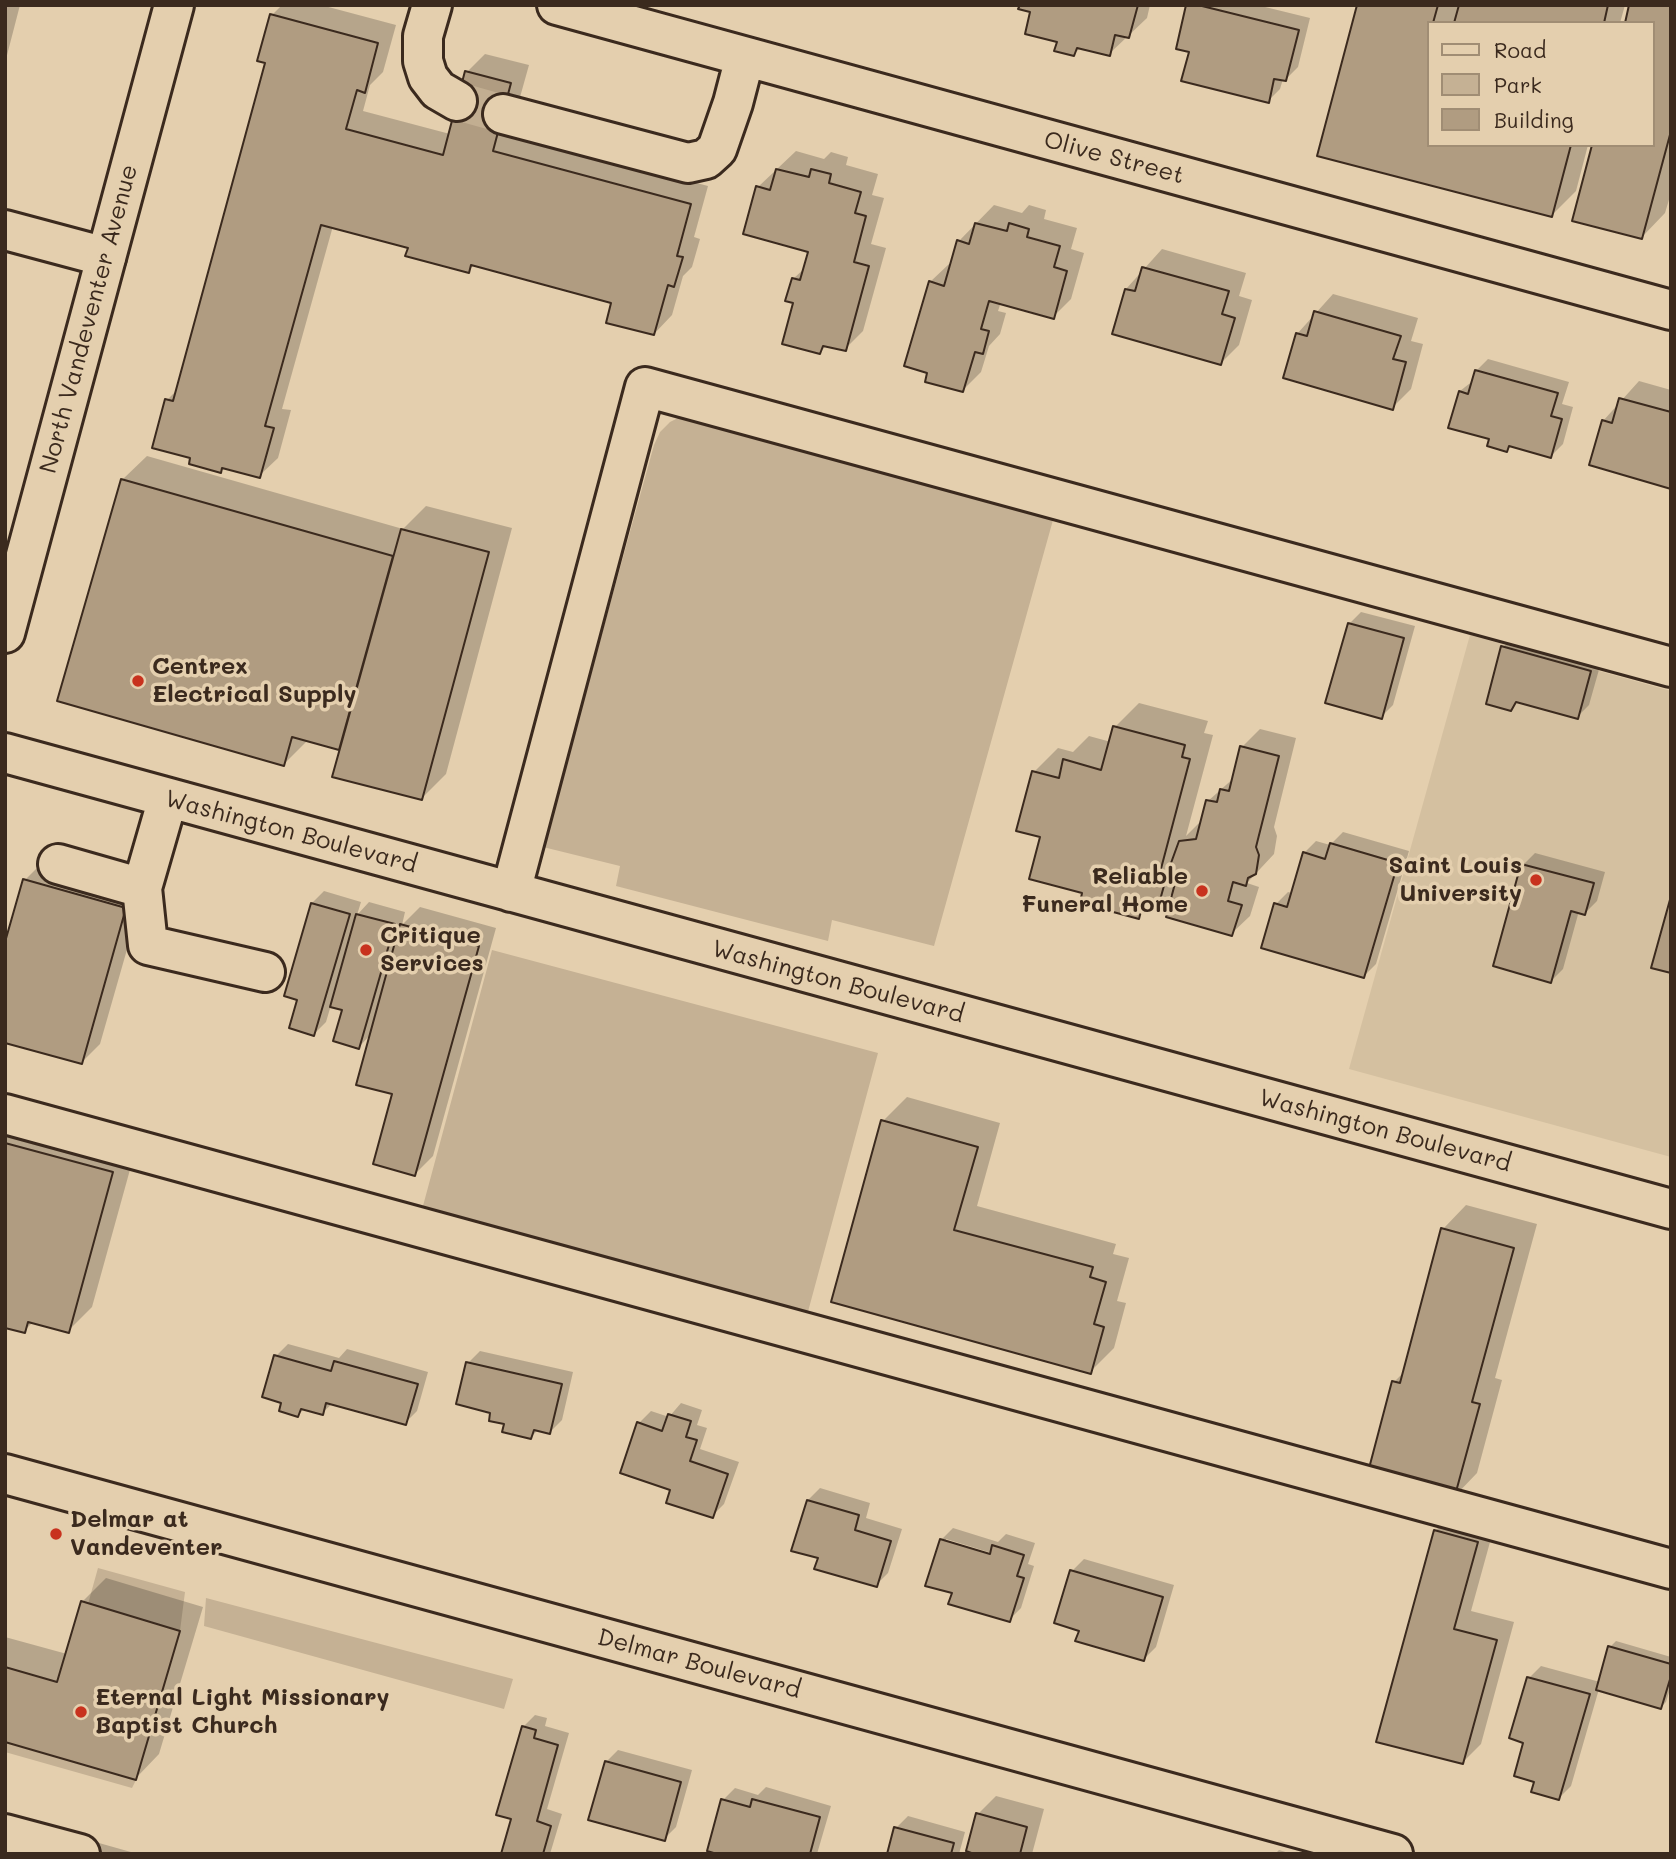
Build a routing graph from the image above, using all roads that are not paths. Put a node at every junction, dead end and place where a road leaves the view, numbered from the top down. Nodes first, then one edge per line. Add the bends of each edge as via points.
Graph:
1 (174, 5) edge
2 (432, 5) edge
3 (557, 5) edge
4 (744, 57) junction
5 (457, 101) tunnel mouth
6 (503, 114) tunnel mouth
7 (5, 230) edge
8 (106, 257) junction
9 (1671, 310) edge
10 (5, 634) edge
11 (1671, 667) edge
12 (5, 753) edge
13 (169, 798) junction
14 (58, 864) dead end
15 (142, 888) junction
16 (511, 892) junction
17 (265, 972) dead end
18 (5, 1114) edge
19 (1671, 1209) edge
20 (5, 1474) edge
21 (1671, 1569) edge
22 (5, 1834) edge
23 (80, 1854) edge
24 (1393, 1854) edge

1 - 8 street, North Vandeventer Avenue
2 - 5 street via 423,36 423,61 438,90
3 - 4 street, Olive Street
4 - 6 street via 717,149 706,159 688,163
4 - 9 street, Olive Street
7 - 8 street
8 - 10 street, North Vandeventer Avenue
11 - 16 street via 645,387
12 - 13 street, Washington Boulevard
13 - 15 street
13 - 16 street, Washington Boulevard
14 - 15 street
15 - 17 street via 148,945
16 - 19 street, Washington Boulevard
18 - 21 street
20 - 24 street, Delmar Boulevard
22 - 23 street

